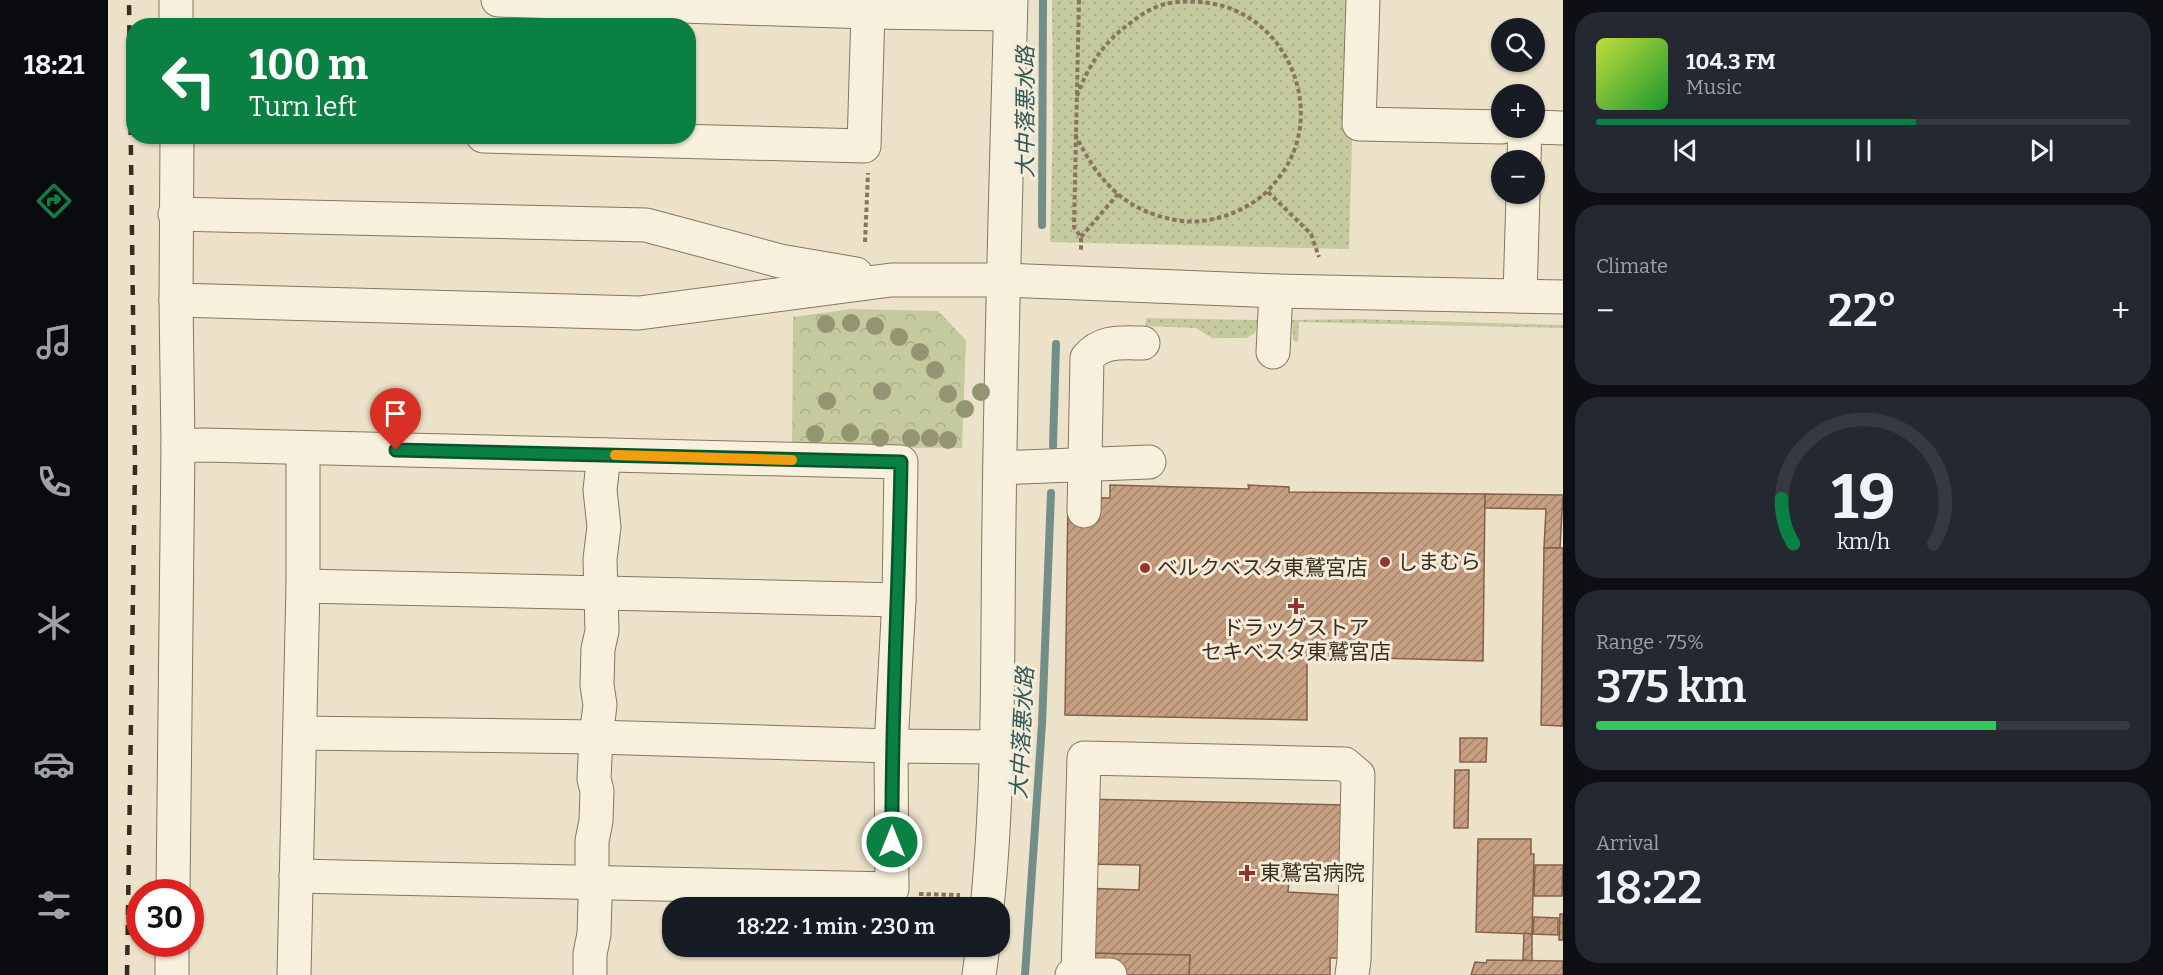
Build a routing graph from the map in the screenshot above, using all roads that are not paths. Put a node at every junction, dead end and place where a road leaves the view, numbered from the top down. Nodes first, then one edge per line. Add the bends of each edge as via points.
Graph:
1 (176, 0) edge
2 (498, 0) edge
3 (1363, 0) edge
4 (644, 2) edge
5 (1011, 7) edge
6 (868, 12) junction
7 (176, 18) edge
8 (1491, 127) edge
9 (1545, 128) edge
10 (1563, 128) edge
11 (696, 142) edge
12 (177, 144) edge
13 (1523, 204) edge
14 (176, 214) junction
15 (891, 280) junction
16 (1005, 280) junction
17 (1276, 291) junction
18 (1520, 296) junction
19 (1563, 297) edge
20 (176, 300) junction
21 (1143, 343) dead end
22 (1273, 352) dead end
23 (178, 446) junction
24 (303, 447) junction
25 (604, 455) junction
26 (1149, 462) dead end
27 (1000, 468) junction
28 (1084, 511) dead end
29 (303, 586) junction
30 (601, 593) junction
31 (898, 600) junction
32 (300, 733) junction
33 (596, 737) junction
34 (891, 746) junction
35 (996, 747) junction
36 (296, 876) junction
37 (173, 879) edge
38 (595, 883) junction
39 (976, 897) edge
40 (172, 957) edge
41 (981, 957) edge
42 (1078, 974) edge
43 (172, 975) edge
44 (294, 975) edge
45 (590, 975) edge
46 (979, 975) edge
47 (1072, 975) edge
48 (1110, 975) edge
49 (1352, 975) edge

1 - 7 street
2 - 4 street
3 - 8 street via 1359,124
4 - 6 street
5 - 6 street
5 - 16 street
6 - 11 street via 864,146
9 - 10 street
12 - 14 street
13 - 18 street
14 - 15 street via 646,225 780,261
14 - 20 street
15 - 16 street
15 - 20 street via 639,313
16 - 17 street
16 - 27 street
17 - 18 street
17 - 22 street
18 - 19 street
20 - 23 street
21 - 28 street via 1111,343 1095,349 1087,358
23 - 24 street
23 - 37 street
24 - 25 street
24 - 29 street
25 - 30 street via 600,490 604,526
25 - 31 street via 901,462
26 - 27 street
27 - 35 street
29 - 30 street
29 - 32 street
30 - 31 street
30 - 33 street
31 - 34 street
32 - 33 street
32 - 36 street
33 - 34 street
33 - 38 street via 592,858
34 - 35 street
34 - 38 street via 892,889
35 - 39 street via 992,855
36 - 38 street
36 - 44 street
38 - 45 street
40 - 43 street
41 - 46 street
42 - 47 street
42 - 48 street
42 - 49 street via 1084,758 1345,764 1358,775

